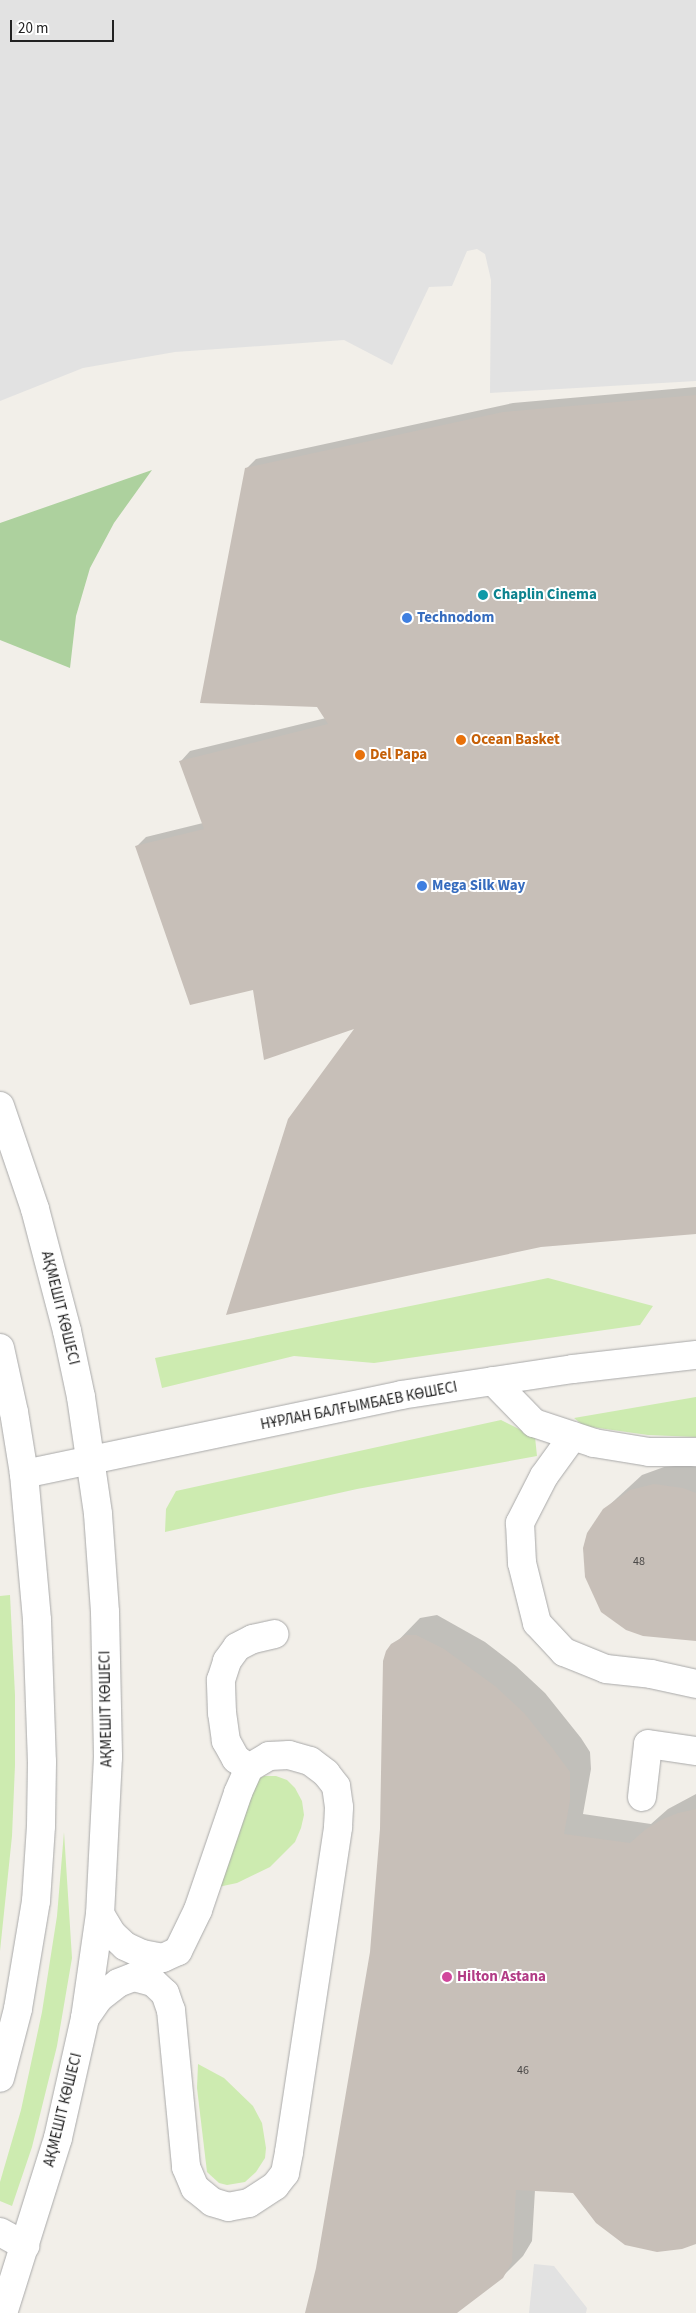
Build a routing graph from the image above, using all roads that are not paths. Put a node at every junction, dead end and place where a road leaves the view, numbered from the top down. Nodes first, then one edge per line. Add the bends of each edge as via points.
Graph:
1 (0, 1106) edge
2 (0, 1348) edge
3 (696, 1355) edge
4 (493, 1382) junction
5 (573, 1436) junction
6 (696, 1452) edge
7 (91, 1459) junction
8 (24, 1474) junction
9 (274, 1634) dead end
10 (696, 1684) edge
11 (696, 1751) edge
12 (249, 1768) junction
13 (642, 1797) dead end
14 (100, 1914) junction
15 (85, 2018) junction
16 (0, 2078) edge
17 (0, 2232) edge
18 (25, 2246) junction
19 (3, 2313) edge

1 - 7 street, АҚМЕШІТ КӨШЕСІ via 34,1210 67,1331
2 - 8 street
3 - 4 street, НҰРЛАН БАЛҒЫМБАЕВ КӨШЕСІ
4 - 5 street via 534,1423
4 - 7 street, НҰРЛАН БАЛҒЫМБАЕВ КӨШЕСІ via 401,1395
5 - 6 street via 594,1443 649,1452
5 - 10 street via 544,1476 520,1523 522,1563 537,1623 564,1652 606,1669
7 - 8 street, НҰРЛАН БАЛҒЫМБАЕВ КӨШЕСІ
7 - 14 street, АҚМЕШІТ КӨШЕСІ via 98,1514 107,1681 106,1824
8 - 16 street via 38,1638 41,1826 36,1901 27,1962
9 - 12 street via 237,1647 227,1661 221,1680 226,1741 236,1759
11 - 13 street via 648,1744
12 - 14 street via 198,1910 178,1951 162,1958 125,1946 112,1934
12 - 15 street via 269,1756 310,1761 336,1786 339,1807 289,2152 285,2173 275,2186 250,2203 228,2207 212,2202 195,2188 186,2167 171,2010 165,1993 153,1982 134,1977 118,1983 99,1998
14 - 15 street, АҚМЕШІТ КӨШЕСІ
15 - 18 street, АҚМЕШІТ КӨШЕСІ via 58,2138
17 - 18 street
18 - 19 street, АҚМЕШІТ КӨШЕСІ

